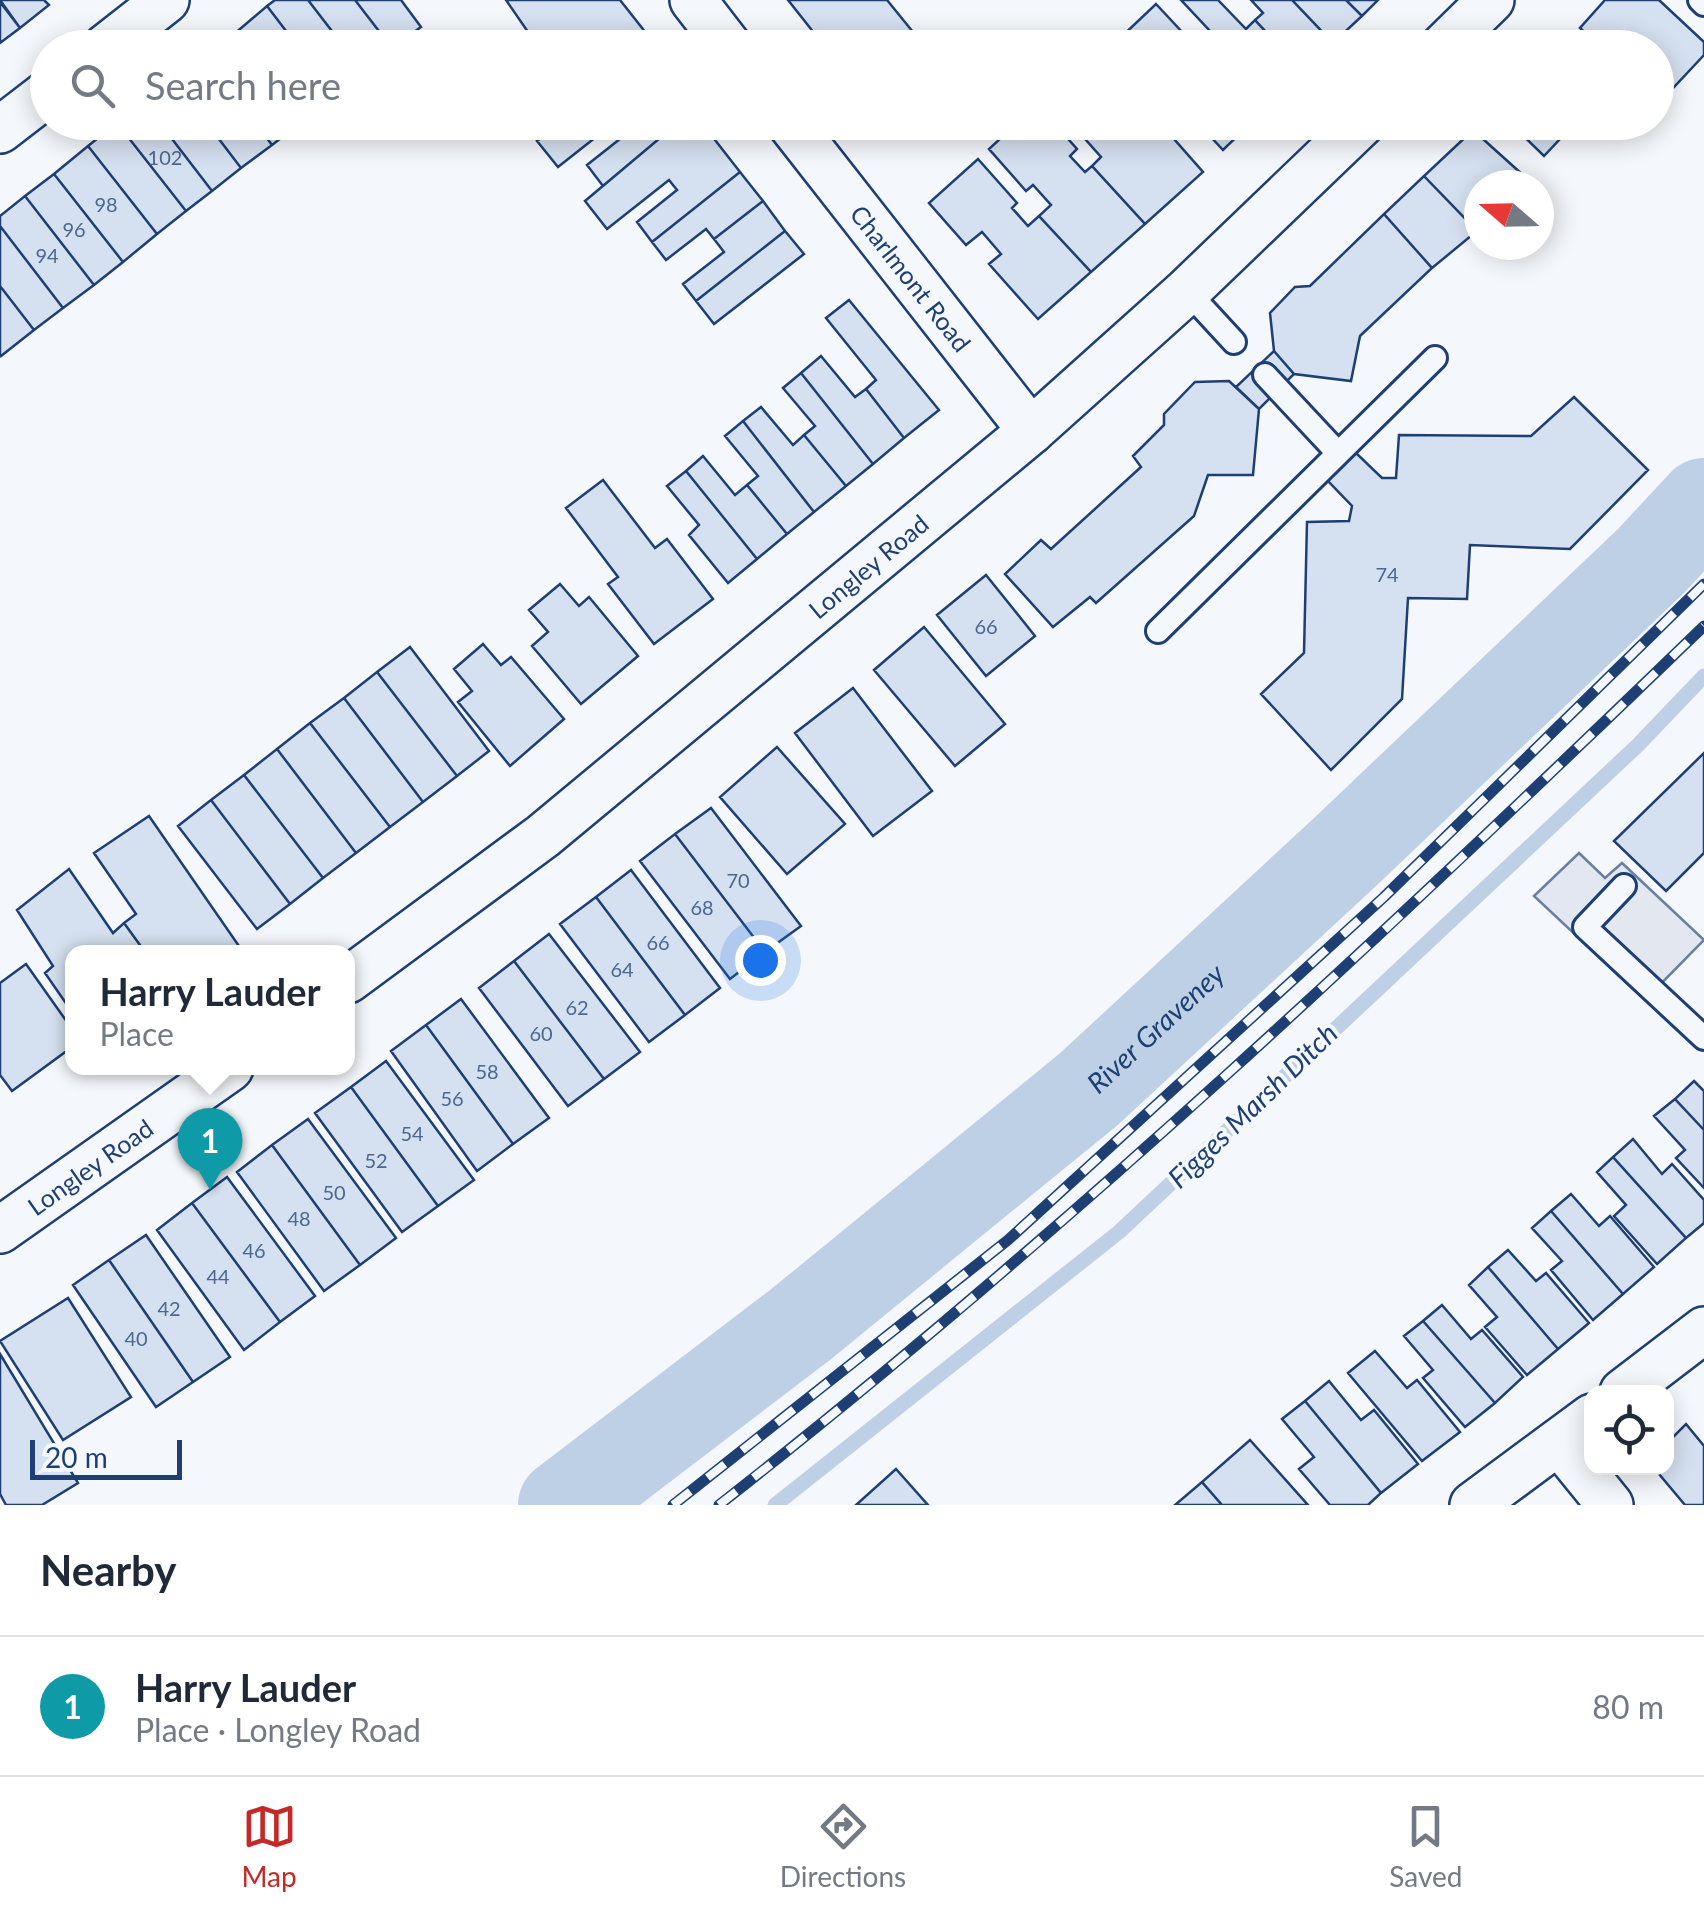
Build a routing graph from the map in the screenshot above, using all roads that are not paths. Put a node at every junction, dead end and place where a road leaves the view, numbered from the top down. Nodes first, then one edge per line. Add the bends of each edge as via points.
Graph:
1 (166, 0) edge
2 (693, 0) edge
3 (1492, 0) edge
4 (128, 30) edge
5 (716, 30) edge
6 (1461, 30) edge
7 (30, 107) edge
8 (0, 130) edge
9 (803, 140) edge
10 (1345, 140) edge
11 (1187, 291) junction
12 (1234, 342) dead end
13 (1435, 358) dead end
14 (1266, 375) dead end
15 (1032, 431) junction
16 (1337, 452) junction
17 (1158, 631) dead end
18 (1624, 886) dead end
19 (355, 975) edge
20 (1704, 1038) edge
21 (220, 1075) edge
22 (0, 1230) edge
23 (1704, 1330) edge
24 (1632, 1385) edge
25 (1576, 1429) edge
26 (1473, 1505) edge
27 (1610, 1505) edge

1 - 4 street
2 - 5 street
3 - 6 street
7 - 8 street
9 - 15 street, Charlmont Road
10 - 11 street, Longley Road
11 - 12 lane
11 - 15 street, Longley Road
13 - 16 lane
14 - 16 lane
15 - 19 street, Longley Road via 542,836
16 - 17 lane
18 - 20 lane via 1584,927
21 - 22 street, Longley Road
23 - 24 street
25 - 26 street
25 - 27 street

